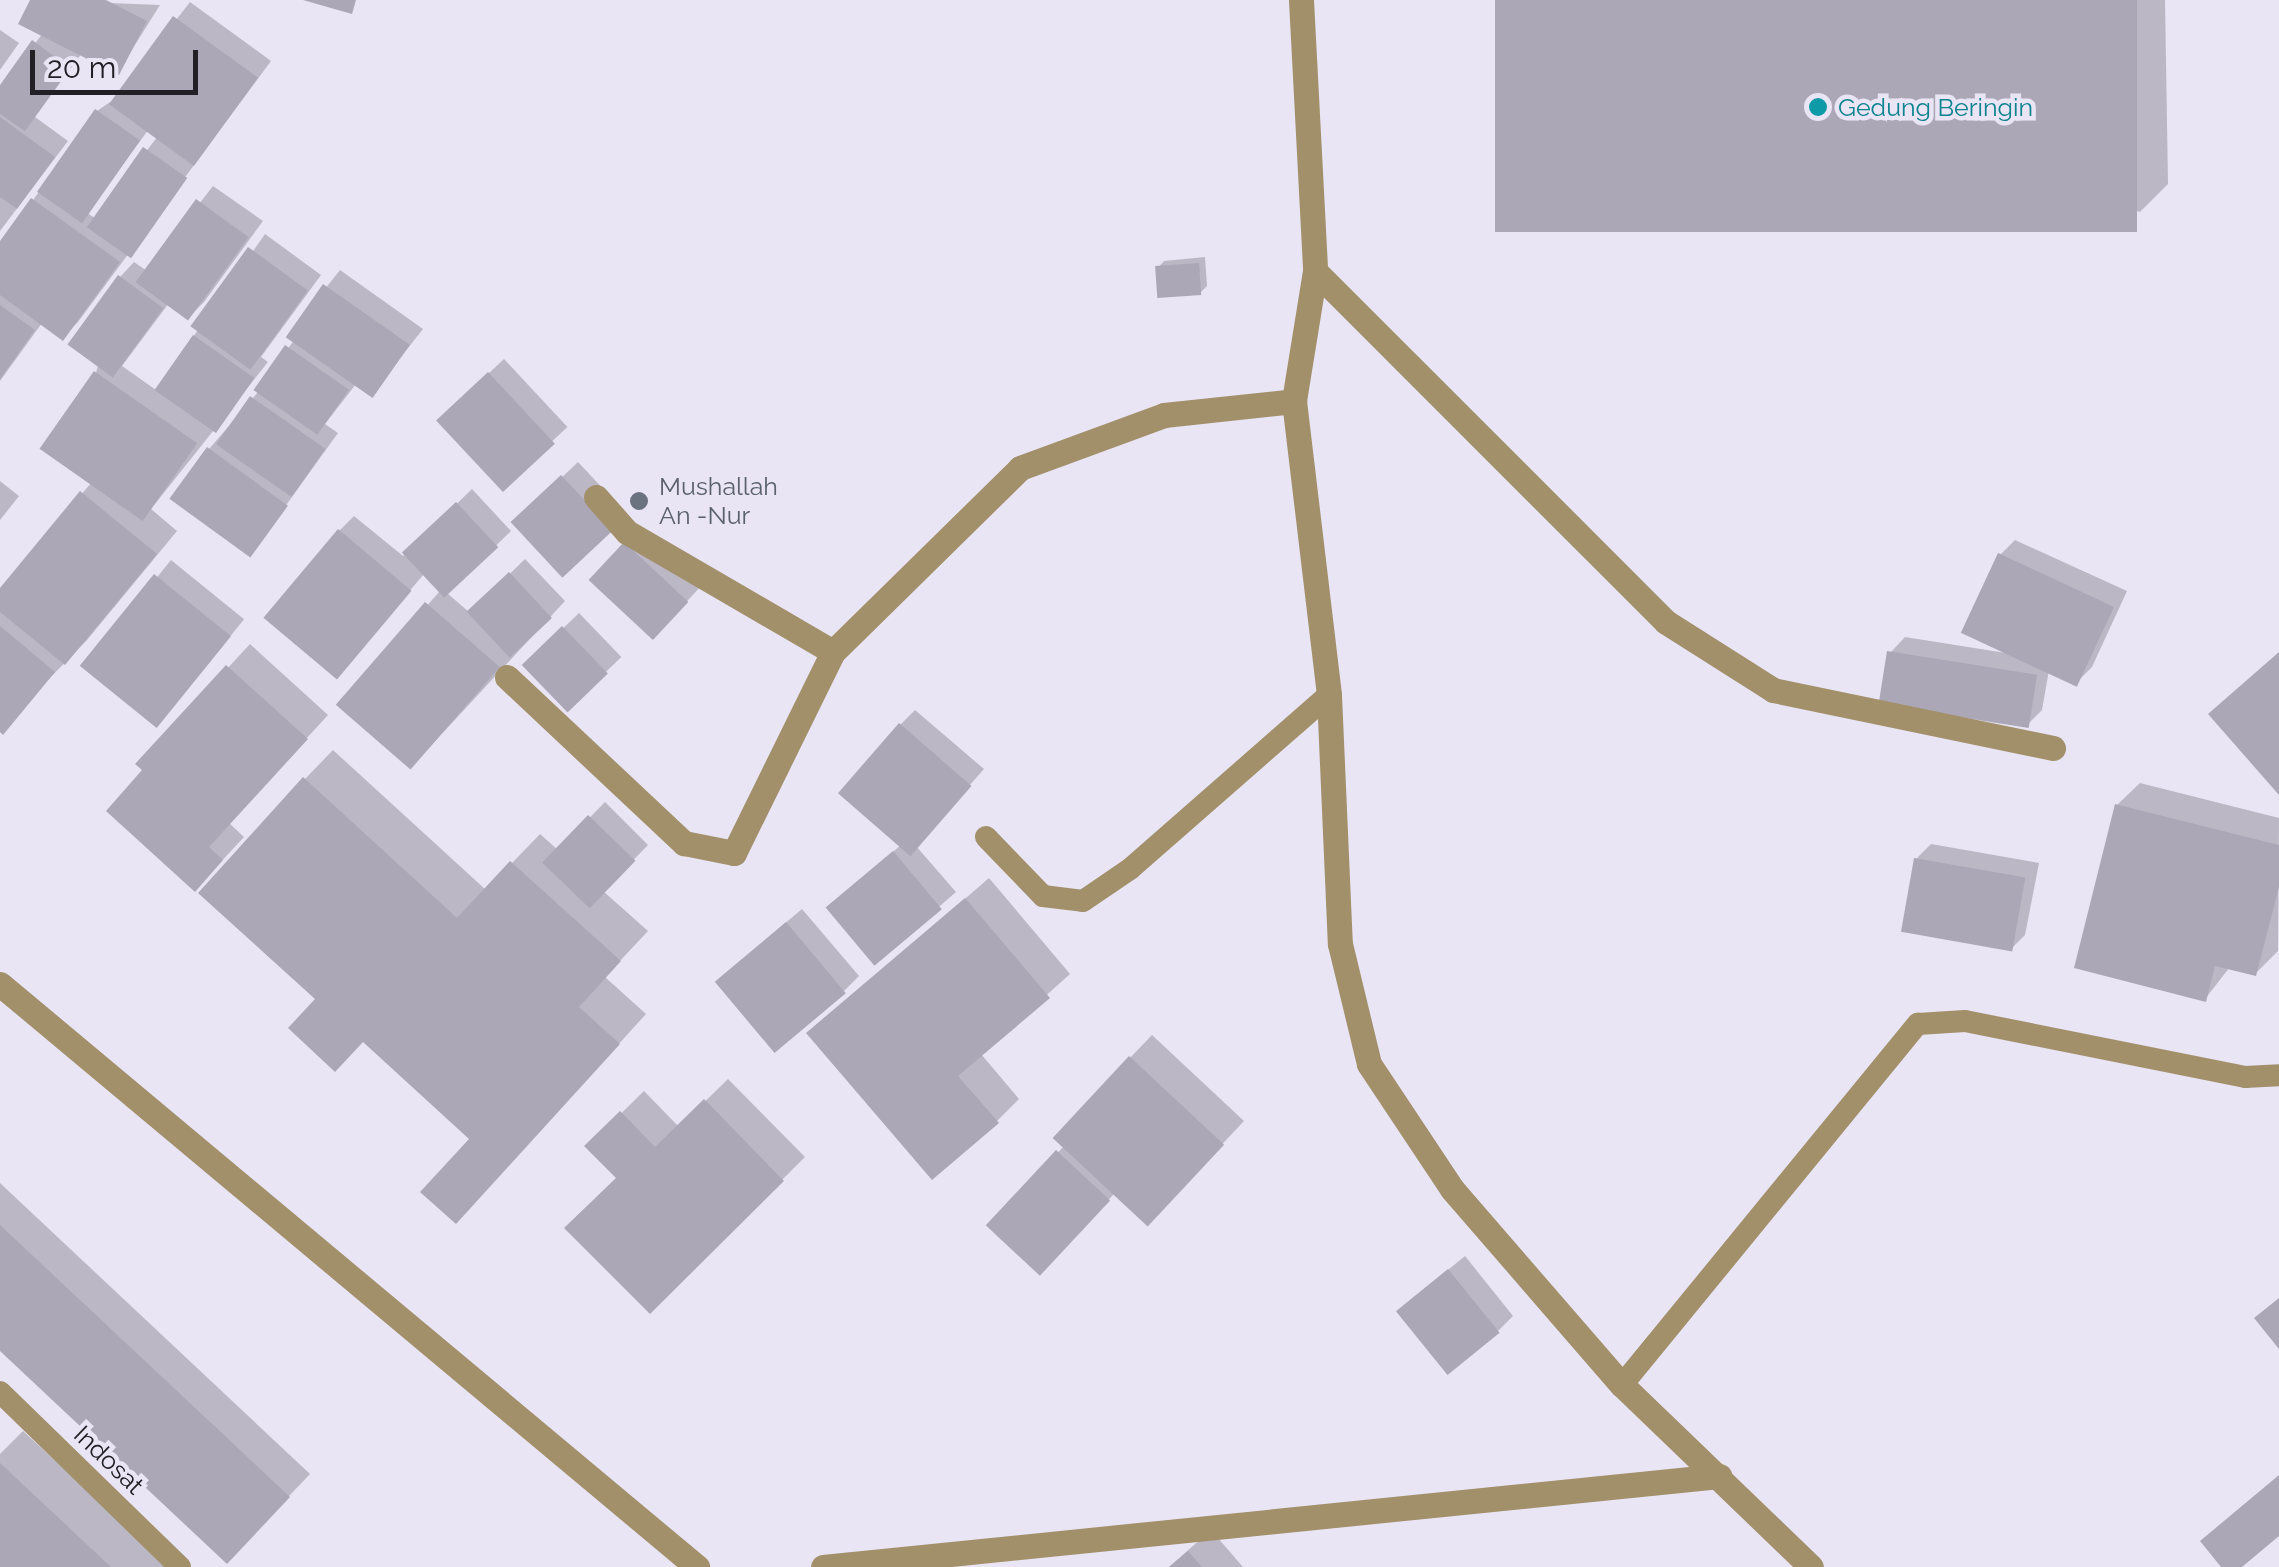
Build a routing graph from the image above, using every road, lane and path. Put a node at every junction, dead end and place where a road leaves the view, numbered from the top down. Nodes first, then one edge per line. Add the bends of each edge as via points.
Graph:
1 (1301, 0) edge
2 (1315, 271) junction
3 (1294, 401) junction
4 (596, 497) dead end
5 (832, 652) junction
6 (507, 677) dead end
7 (1329, 695) junction
8 (2053, 748) dead end
9 (986, 836) dead end
10 (0, 984) edge
11 (2279, 1075) edge
12 (1622, 1385) junction
13 (0, 1392) edge
14 (1719, 1476) junction
15 (180, 1567) edge
16 (697, 1567) edge
17 (823, 1567) edge
18 (1811, 1567) edge

1 - 2 street
2 - 3 street
2 - 8 street via 1666,622 1773,690
3 - 5 street via 1164,415 1020,468
3 - 7 street
4 - 5 street via 627,532
5 - 6 street via 734,853 684,843
7 - 9 lane via 1130,869 1084,901 1043,896
7 - 12 street via 1340,944 1369,1064 1452,1189
10 - 16 street
11 - 12 lane via 2246,1077 1965,1020 1918,1024
12 - 14 street
13 - 15 lane, Indosat
14 - 17 street
14 - 18 street

